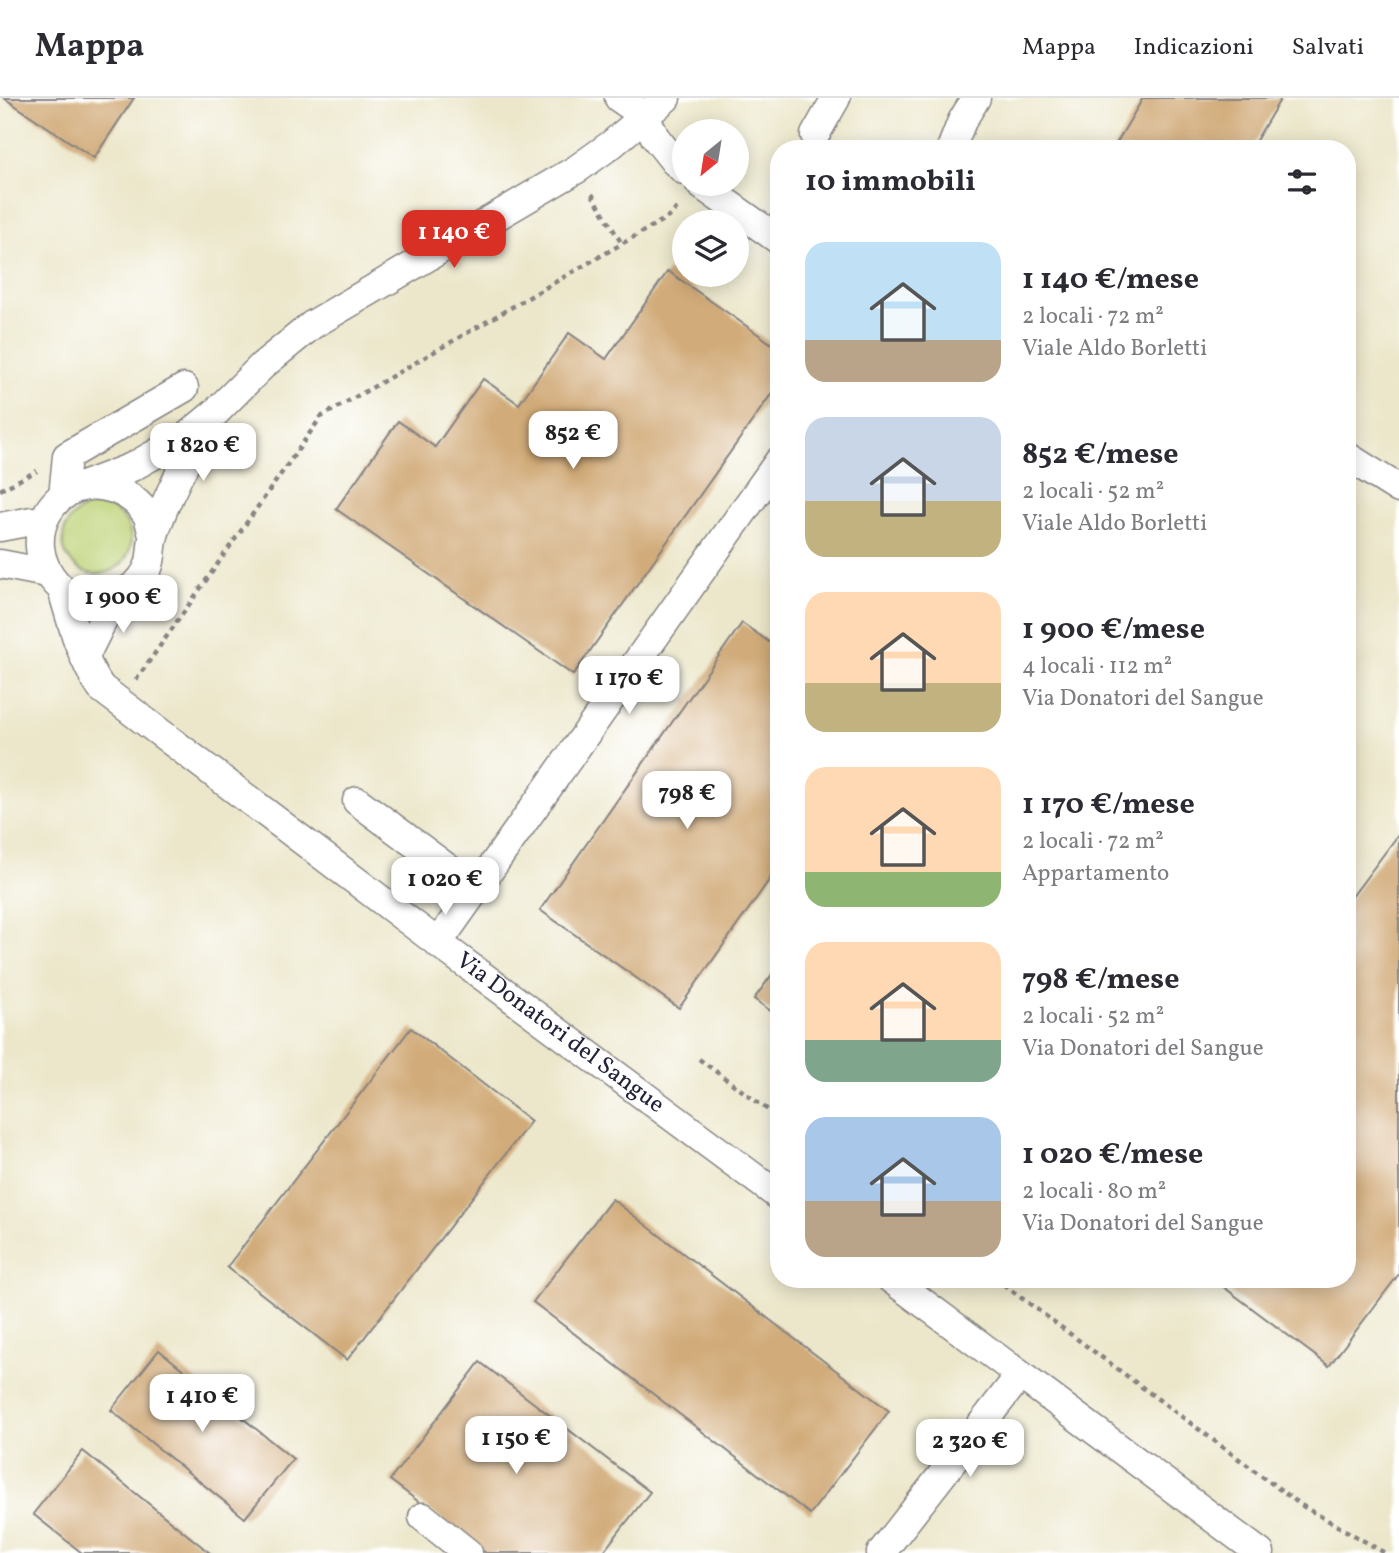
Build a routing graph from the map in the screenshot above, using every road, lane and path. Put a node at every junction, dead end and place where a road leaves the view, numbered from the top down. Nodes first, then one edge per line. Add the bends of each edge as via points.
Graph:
1 (619, 98) edge
2 (836, 98) edge
3 (976, 98) edge
4 (655, 107) edge
5 (815, 135) dead end
6 (955, 140) edge
7 (672, 158) edge
8 (577, 169) junction
9 (683, 196) edge
10 (711, 196) edge
11 (770, 234) edge
12 (622, 244) junction
13 (184, 388) dead end
14 (215, 413) junction
15 (66, 456) junction
16 (1356, 462) edge
17 (770, 474) edge
18 (1399, 489) edge
19 (0, 490) edge
20 (71, 492) junction
21 (0, 527) edge
22 (40, 528) junction
23 (153, 535) junction
24 (0, 564) edge
25 (55, 581) junction
26 (127, 591) junction
27 (85, 656) junction
28 (120, 702) junction
29 (357, 801) dead end
30 (477, 890) junction
31 (438, 943) junction
32 (699, 1059) dead end
33 (770, 1111) edge
34 (770, 1189) edge
35 (903, 1288) edge
36 (1008, 1288) edge
37 (1020, 1375) junction
38 (424, 1517) dead end
39 (468, 1553) edge
40 (881, 1553) edge
41 (1260, 1553) edge
42 (1385, 1553) edge

1 - 4 street
2 - 5 street
3 - 6 street
4 - 7 street via 655,137
4 - 8 street
8 - 12 path
8 - 14 street via 312,325
9 - 12 path via 670,216
10 - 11 street
12 - 28 path via 321,417
13 - 15 street
14 - 20 street via 186,437 132,467
14 - 23 street via 187,460
15 - 19 path
15 - 20 street
16 - 18 street
17 - 30 street
20 - 22 street via 50,509
20 - 23 street via 102,485 128,494 147,515
21 - 22 street via 32,521
22 - 25 street via 40,554
23 - 26 street via 152,559 142,578
24 - 25 street
25 - 26 street via 82,599 106,599
25 - 27 street, Via Donatori del Sangue
26 - 27 street via 105,615
27 - 28 street, Via Donatori del Sangue via 101,688
28 - 31 street, Via Donatori del Sangue
29 - 30 street
30 - 31 street
31 - 34 street, Via Donatori del Sangue
32 - 33 path
35 - 37 street
36 - 42 path via 1301,1505
37 - 40 street
37 - 41 street
38 - 39 street

